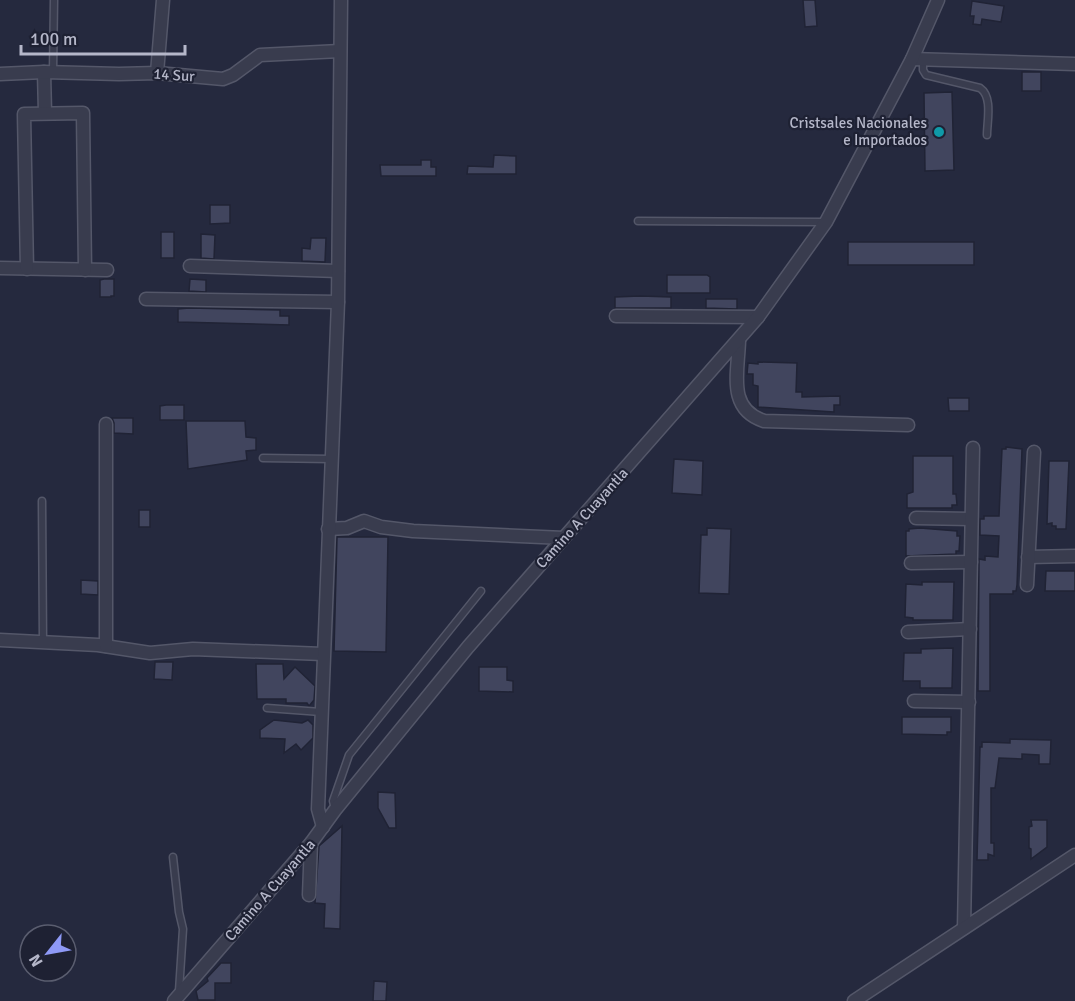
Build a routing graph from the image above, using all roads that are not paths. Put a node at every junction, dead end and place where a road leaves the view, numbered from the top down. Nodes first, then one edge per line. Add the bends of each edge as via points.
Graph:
1 (54, 0) edge
2 (163, 0) edge
3 (341, 0) edge
4 (938, 0) edge
5 (340, 51) junction
6 (918, 58) junction
7 (1075, 64) edge
8 (48, 72) junction
9 (157, 73) junction
10 (0, 74) edge
11 (45, 113) junction
12 (987, 135) dead end
13 (639, 221) dead end
14 (826, 222) junction
15 (190, 266) dead end
16 (0, 268) edge
17 (27, 269) junction
18 (85, 270) junction
19 (107, 270) dead end
20 (338, 272) junction
21 (146, 299) dead end
22 (338, 302) junction
23 (615, 316) dead end
24 (758, 317) junction
25 (739, 341) junction
26 (106, 423) dead end
27 (908, 425) dead end
28 (973, 448) dead end
29 (1034, 452) dead end
30 (263, 458) dead end
31 (331, 459) junction
32 (42, 501) dead end
33 (916, 518) dead end
34 (971, 519) junction
35 (328, 529) junction
36 (564, 538) junction
37 (1075, 556) edge
38 (1028, 557) junction
39 (971, 562) junction
40 (911, 563) dead end
41 (1027, 585) dead end
42 (481, 591) dead end
43 (970, 630) junction
44 (908, 632) dead end
45 (0, 640) edge
46 (43, 642) junction
47 (106, 646) junction
48 (323, 654) junction
49 (914, 701) dead end
50 (969, 702) junction
51 (267, 708) dead end
52 (321, 712) junction
53 (335, 810) junction
54 (323, 827) junction
55 (311, 843) junction
56 (1075, 855) edge
57 (173, 857) dead end
58 (309, 895) dead end
59 (964, 928) junction
60 (176, 999) edge
61 (854, 1001) edge

1 - 8 lane
2 - 9 street
3 - 5 street
4 - 6 street, Camino A Cuayantla
5 - 9 street, 14 Sur via 260,55 223,79
5 - 20 street
6 - 7 street
6 - 12 lane via 926,75 985,92
6 - 14 street, Camino A Cuayantla
8 - 9 street, 14 Sur
8 - 10 street, 14 Sur
8 - 11 street
11 - 17 street via 24,114
11 - 18 street via 84,113
13 - 14 lane
14 - 24 street, Camino A Cuayantla
15 - 20 street
16 - 17 street
17 - 18 street
18 - 19 street
20 - 22 street
21 - 22 street
22 - 31 street
23 - 24 street
24 - 25 street, Camino A Cuayantla
25 - 27 street via 737,394 752,417 764,421
25 - 36 street, Camino A Cuayantla
26 - 47 street
28 - 34 street
29 - 38 street
30 - 31 lane
31 - 35 street
32 - 46 lane
33 - 34 street
34 - 39 street
35 - 36 street via 364,521 413,531
35 - 48 street
36 - 53 street, Camino A Cuayantla via 468,647
37 - 38 street
38 - 41 street
39 - 40 street
39 - 43 street
42 - 53 lane via 349,755 333,801
43 - 44 street
43 - 50 street
45 - 46 street
46 - 47 street
47 - 48 street via 150,653 193,649
48 - 52 street
49 - 50 street
50 - 59 street
51 - 52 lane
52 - 54 street via 318,809
53 - 54 street, Camino A Cuayantla
54 - 55 street, Camino A Cuayantla
55 - 58 street
55 - 60 street, Camino A Cuayantla
56 - 59 street
57 - 60 lane via 183,929
59 - 61 street

